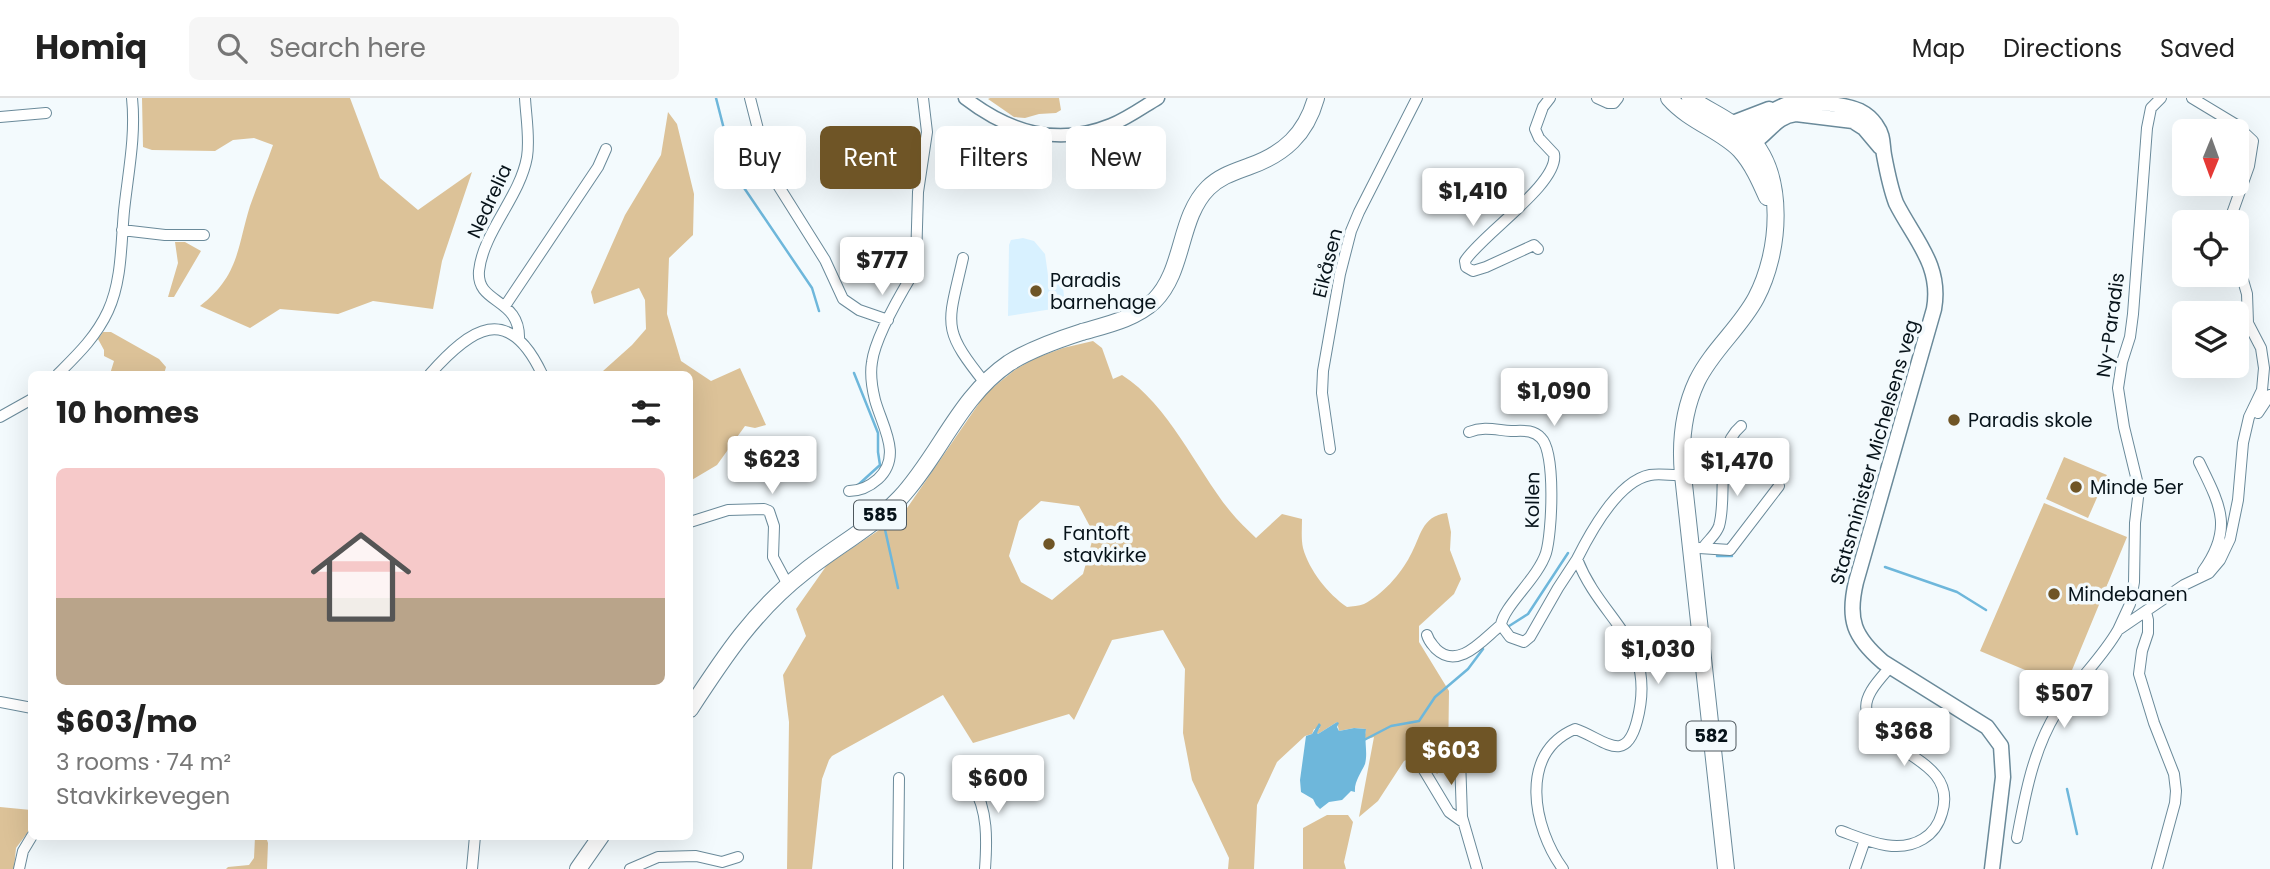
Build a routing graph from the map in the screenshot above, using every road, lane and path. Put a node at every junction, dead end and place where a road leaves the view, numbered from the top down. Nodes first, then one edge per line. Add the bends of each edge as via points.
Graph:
1 (132, 98) edge
2 (525, 98) edge
3 (750, 98) edge
4 (923, 98) edge
5 (965, 98) edge
6 (1158, 98) edge
7 (1316, 98) edge
8 (1417, 98) edge
9 (1550, 98) edge
10 (1597, 98) edge
11 (1618, 98) edge
12 (1669, 98) edge
13 (1690, 98) edge
14 (2161, 98) edge
15 (2192, 98) edge
16 (2151, 102) edge
17 (1793, 104) edge
18 (46, 113) dead end
19 (0, 117) edge
20 (1730, 124) junction
21 (1749, 144) junction
22 (606, 149) dead end
23 (2233, 210) edge
24 (122, 230) junction
25 (204, 235) dead end
26 (1538, 249) dead end
27 (963, 258) dead end
28 (2245, 287) edge
29 (505, 306) junction
30 (888, 320) junction
31 (520, 340) junction
32 (61, 371) edge
33 (433, 371) edge
34 (540, 371) edge
35 (985, 383) junction
36 (2270, 395) edge
37 (28, 401) edge
38 (0, 417) edge
39 (1741, 426) dead end
40 (1469, 432) dead end
41 (2245, 434) junction
42 (1330, 449) dead end
43 (2199, 463) dead end
44 (1683, 475) junction
45 (1779, 486) dead end
46 (849, 491) dead end
47 (693, 521) edge
48 (1697, 548) junction
49 (1577, 559) junction
50 (2199, 578) junction
51 (788, 585) junction
52 (2146, 612) junction
53 (1501, 625) junction
54 (2118, 630) junction
55 (1427, 635) dead end
56 (1891, 666) junction
57 (0, 702) edge
58 (693, 705) edge
59 (28, 707) edge
60 (1460, 758) dead end
61 (1422, 767) dead end
62 (899, 778) dead end
63 (969, 785) dead end
64 (1463, 822) junction
65 (1841, 831) dead end
66 (2017, 838) dead end
67 (30, 840) edge
68 (475, 840) edge
69 (598, 840) edge
70 (1865, 840) junction
71 (738, 857) dead end
72 (19, 869) edge
73 (472, 869) edge
74 (578, 869) edge
75 (630, 869) edge
76 (898, 869) edge
77 (985, 869) edge
78 (1477, 869) edge
79 (1563, 869) edge
80 (1726, 869) edge
81 (1855, 869) edge
82 (1992, 869) edge
83 (2157, 869) edge

1 - 24 street via 133,147
2 - 29 street, Nedrelia via 527,158 479,269 481,286
3 - 30 street via 776,182 825,260 843,299
4 - 30 street via 927,132 918,192 916,262
5 - 6 street via 1008,125 1058,135 1104,127
7 - 35 main road, 585 via 1309,120 1292,143 1264,161 1221,177 1202,195 1169,279 1152,303 1123,319 1039,347
8 - 42 street, Eikåsen via 1359,212 1340,274 1323,371
9 - 26 street via 1535,129 1554,155 1554,167 1475,246 1466,267 1473,271 1534,245
10 - 11 street via 1614,103
12 - 21 main road via 1686,114
13 - 20 main road
14 - 16 street, Ny-Paradis
15 - 23 street via 2235,124 2253,141
16 - 54 street, Ny-Paradis via 2133,314 2118,387 2139,488 2134,582
17 - 20 main road, Statsminister Michelsens veg
17 - 21 main road via 1788,115
17 - 56 main road, Statsminister Michelsens veg via 1853,121 1883,151 1896,203 1934,275 1934,309 1923,353 1852,601 1856,632 1868,650
18 - 19 street
20 - 21 main road
21 - 44 main road, 582 via 1772,186 1771,252 1756,298 1697,381 1683,431
22 - 29 street
24 - 25 street
24 - 32 street via 108,311 92,339
27 - 35 street via 950,311 951,329
28 - 41 street, Ny-Paradis via 2248,323 2261,348 2264,368 2262,390
29 - 31 street, Nedrelia via 518,321
30 - 46 street via 874,353 871,375 874,398 889,436 888,463 875,482
31 - 33 street via 497,330 476,332
31 - 34 street, Nedrelia
35 - 51 main road, 585 via 899,499
36 - 41 street, Ny-Paradis
37 - 38 street
39 - 48 street via 1725,460 1719,525
40 - 53 street, Kollen via 1489,428 1529,431 1542,438 1550,457 1551,520 1545,555 1536,575 1504,613
41 - 50 street, Ny-Paradis via 2230,540 2216,566
43 - 50 street, Ny-Paradis via 2221,517 2217,548
44 - 48 main road, 582
44 - 49 street via 1649,475 1634,482 1591,530
45 - 48 street via 1730,551
47 - 51 street via 727,510 769,511 774,526 773,557
48 - 80 main road, 582
49 - 53 street via 1530,637 1524,642 1514,640
49 - 79 street via 1585,580 1635,653 1643,686 1642,703 1627,743 1608,745 1574,729 1555,740 1540,761 1536,775 1540,816 1550,849
50 - 52 street, Ny-Paradis
51 - 58 main road, 585 via 740,635
52 - 54 street, Ny-Paradis
52 - 83 street via 2148,633 2139,674 2176,791
53 - 55 street, Kollen via 1481,644 1450,657
54 - 66 street, Ny-Paradis via 2055,714 2033,763
56 - 70 street via 1871,693 1867,714 1886,739 1934,774 1942,790 1943,809 1932,832 1914,843 1896,846
56 - 82 main road, Statsminister Michelsens veg via 1987,727 2001,746 2003,777
57 - 59 street
60 - 64 street
61 - 64 street via 1449,812
62 - 76 street
63 - 77 street via 978,795 987,836
64 - 78 street
65 - 70 street
67 - 72 street
68 - 73 street
69 - 74 main road
70 - 81 street
71 - 75 street via 722,862 696,856 658,858

